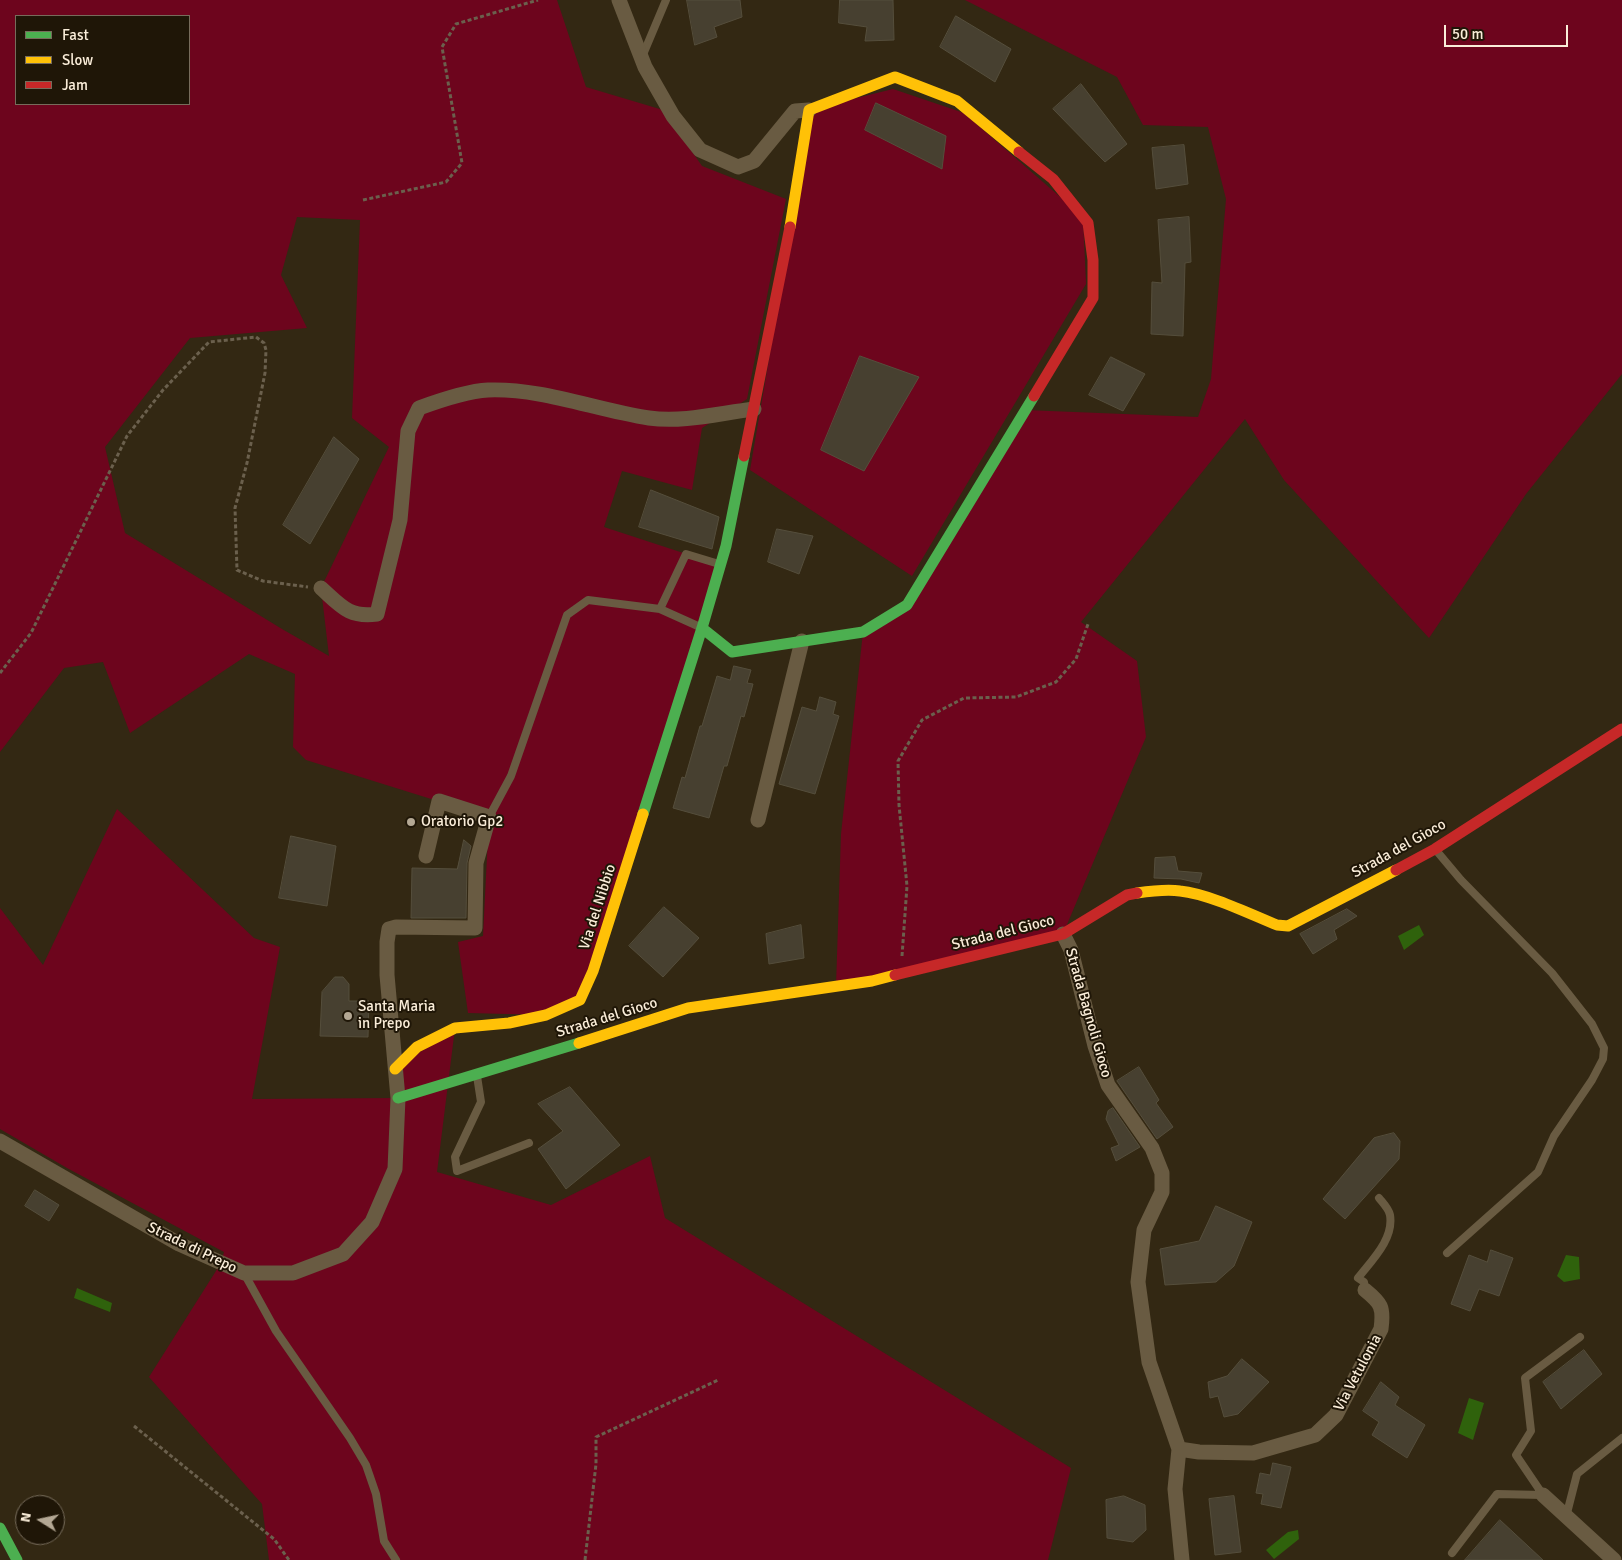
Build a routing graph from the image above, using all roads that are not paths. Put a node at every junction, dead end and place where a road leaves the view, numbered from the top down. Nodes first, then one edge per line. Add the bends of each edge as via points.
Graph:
1 (619, 0) edge
2 (666, 0) edge
3 (642, 59) junction
4 (809, 110) junction
5 (754, 409) junction
6 (720, 565) junction
7 (321, 588) road end
8 (660, 609) junction
9 (702, 628) junction
10 (802, 641) junction
11 (1622, 729) edge
12 (489, 816) junction
13 (758, 820) dead end
14 (1435, 849) junction
15 (426, 856) dead end
16 (1063, 934) junction
17 (395, 1069) junction
18 (476, 1074) junction
19 (398, 1098) junction
20 (0, 1141) edge
21 (529, 1143) dead end
22 (1379, 1198) dead end
23 (1447, 1253) dead end
24 (244, 1274) junction
25 (1365, 1290) joint
26 (1580, 1337) dead end
27 (1622, 1438) edge
28 (1179, 1449) junction
29 (1543, 1495) junction
30 (1566, 1516) junction
31 (0, 1528) edge
32 (1452, 1553) dead end
33 (17, 1560) edge
34 (396, 1560) edge
35 (1182, 1560) edge
36 (1614, 1560) edge

1 - 3 street
2 - 3 lane
3 - 4 street via 673,116 700,150 738,168 754,162 795,111
4 - 5 street, Via del Nibbio via 793,212
4 - 10 street via 896,77 957,101 1053,179 1088,223 1094,298 907,605 863,632
5 - 6 street, Via del Nibbio
5 - 7 street via 683,418 650,418 519,390 486,390 418,408 408,431 400,520 377,614 362,616 345,609
6 - 8 lane via 686,554
6 - 9 street, Via del Nibbio
8 - 9 lane
8 - 12 lane via 588,600 567,615 510,776
9 - 10 street via 732,652
9 - 17 street, Via del Nibbio via 593,971 580,1000 546,1015 454,1028 417,1047
10 - 13 street
11 - 14 street, Strada del Gioco
12 - 15 street via 439,801
12 - 17 street, Strada di Prepo via 476,863 475,928 396,926 389,929 387,976
14 - 16 street, Strada del Gioco via 1288,926 1276,925 1181,891 1153,891 1127,895
14 - 23 lane via 1552,973 1592,1024 1604,1048 1603,1059 1592,1080 1554,1136 1538,1172
16 - 18 street, Strada del Gioco via 872,981 688,1008
16 - 28 street, Strada Bagnoli Gioco via 1071,950 1108,1085 1152,1148 1162,1173 1162,1192 1144,1230 1138,1282 1149,1362
17 - 19 street, Strada di Prepo
18 - 19 street, Strada del Gioco
18 - 21 lane via 481,1102 456,1157 457,1171
19 - 24 street, Strada di Prepo via 395,1169 372,1222 343,1254 293,1273
20 - 24 street, Strada di Prepo via 179,1244
22 - 25 lane via 1390,1213 1389,1232 1358,1278 1364,1282
24 - 34 lane via 276,1331 366,1465 376,1494 384,1541
25 - 28 street, Via Vetulonia via 1378,1301 1383,1315 1381,1329 1336,1415 1328,1424 1315,1434 1253,1453
26 - 29 lane via 1525,1378 1531,1431 1516,1455
27 - 30 lane via 1577,1474
28 - 35 street via 1175,1489
29 - 30 street
29 - 32 lane via 1497,1494
30 - 36 street
31 - 33 street

